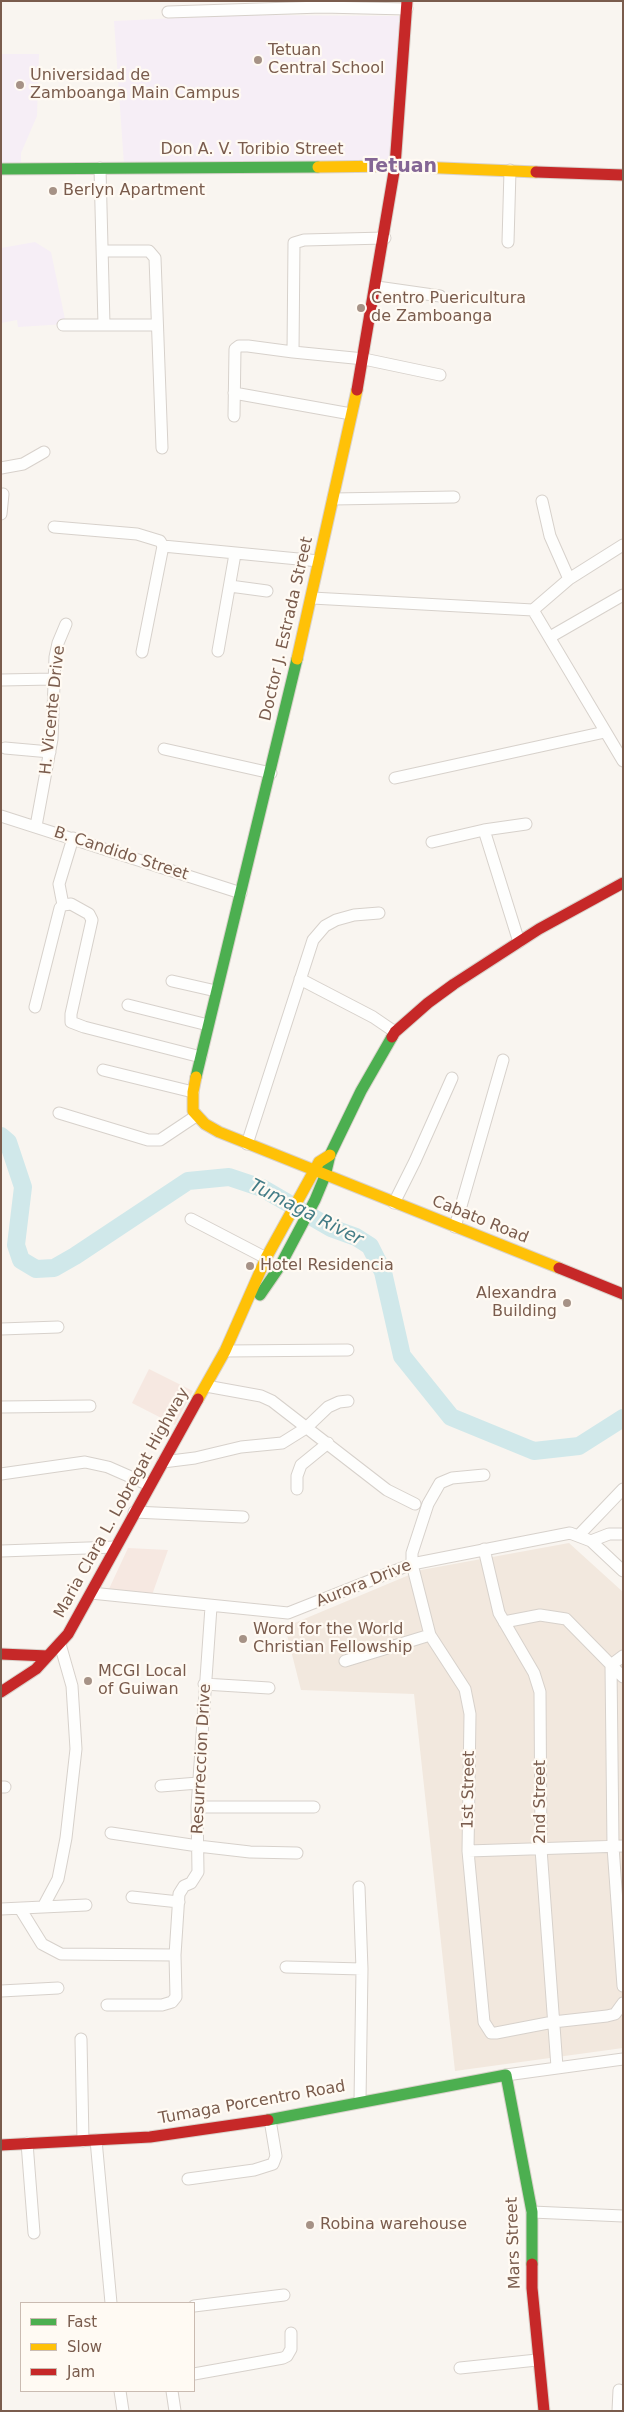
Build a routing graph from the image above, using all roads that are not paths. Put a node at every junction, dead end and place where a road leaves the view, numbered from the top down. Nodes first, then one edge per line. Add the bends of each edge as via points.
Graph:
1 (235, 5) edge
2 (407, 5) edge
3 (168, 12) dead end
4 (395, 166) junction
5 (100, 168) junction
6 (1, 170) edge
7 (510, 170) junction
8 (623, 175) edge
9 (385, 238) junction
10 (508, 242) dead end
11 (102, 251) junction
12 (377, 286) junction
13 (440, 296) dead end
14 (63, 325) dead end
15 (104, 325) junction
16 (156, 325) junction
17 (293, 352) junction
18 (364, 359) junction
19 (440, 375) dead end
20 (234, 393) junction
21 (351, 414) junction
22 (234, 416) dead end
23 (162, 448) dead end
24 (44, 452) dead end
25 (1, 468) edge
26 (3, 494) dead end
27 (454, 497) dead end
28 (333, 499) junction
29 (542, 500) dead end
30 (1, 514) edge
31 (54, 527) dead end
32 (623, 545) edge
33 (163, 546) junction
34 (235, 554) junction
35 (319, 561) junction
36 (569, 579) junction
37 (230, 586) junction
38 (267, 591) dead end
39 (623, 595) edge
40 (312, 598) junction
41 (533, 610) junction
42 (66, 624) dead end
43 (550, 637) junction
44 (218, 651) dead end
45 (142, 652) dead end
46 (1, 680) edge
47 (53, 680) junction
48 (605, 732) junction
49 (618, 742) edge
50 (5, 748) dead end
51 (164, 749) dead end
52 (50, 752) junction
53 (623, 761) edge
54 (271, 773) junction
55 (395, 778) dead end
56 (1, 816) edge
57 (526, 824) dead end
58 (36, 826) junction
59 (484, 830) junction
60 (73, 838) junction
61 (432, 842) dead end
62 (623, 883) edge
63 (241, 893) junction
64 (63, 905) junction
65 (379, 913) dead end
66 (519, 942) junction
67 (300, 979) junction
68 (172, 981) dead end
69 (216, 991) junction
70 (128, 1005) dead end
71 (35, 1007) dead end
72 (208, 1025) junction
73 (395, 1032) junction
74 (200, 1057) junction
75 (503, 1060) dead end
76 (103, 1070) dead end
77 (452, 1078) dead end
78 (193, 1092) junction
79 (59, 1113) dead end
80 (196, 1116) junction
81 (247, 1144) junction
82 (330, 1154) junction
83 (314, 1170) junction
84 (326, 1176) junction
85 (394, 1203) junction
86 (191, 1219) dead end
87 (455, 1227) junction
88 (266, 1258) junction
89 (623, 1294) edge
90 (245, 1308) junction
91 (58, 1328) dead end
92 (1, 1329) edge
93 (348, 1350) dead end
94 (225, 1351) junction
95 (206, 1386) junction
96 (348, 1401) dead end
97 (90, 1406) dead end
98 (1, 1407) edge
99 (306, 1428) junction
100 (328, 1443) junction
101 (163, 1462) junction
102 (1, 1474) edge
103 (484, 1475) dead end
104 (149, 1485) junction
105 (297, 1489) dead end
106 (623, 1489) edge
107 (414, 1504) dead end
108 (134, 1512) junction
109 (243, 1517) dead end
110 (623, 1534) edge
111 (579, 1535) junction
112 (591, 1541) junction
113 (116, 1547) junction
114 (484, 1549) junction
115 (1, 1551) edge
116 (412, 1564) junction
117 (623, 1571) edge
118 (91, 1594) junction
119 (211, 1607) junction
120 (504, 1622) junction
121 (430, 1635) junction
122 (60, 1644) junction
123 (1, 1654) edge
124 (48, 1656) junction
125 (623, 1656) edge
126 (344, 1661) dead end
127 (611, 1666) junction
128 (623, 1677) edge
129 (204, 1684) junction
130 (269, 1688) dead end
131 (1, 1692) edge
132 (198, 1783) junction
133 (161, 1786) dead end
134 (196, 1806) junction
135 (314, 1807) dead end
136 (111, 1833) dead end
137 (198, 1846) junction
138 (618, 1846) edge
139 (541, 1849) junction
140 (468, 1851) junction
141 (297, 1853) dead end
142 (359, 1887) dead end
143 (132, 1897) dead end
144 (179, 1902) junction
145 (86, 1905) dead end
146 (44, 1907) junction
147 (1, 1909) edge
148 (21, 1910) junction
149 (620, 1922) edge
150 (175, 1955) junction
151 (286, 1967) dead end
152 (362, 1970) junction
153 (623, 1986) edge
154 (58, 1988) dead end
155 (1, 1991) edge
156 (623, 2003) edge
157 (108, 2005) dead end
158 (553, 2022) junction
159 (81, 2039) dead end
160 (623, 2058) edge
161 (557, 2067) junction
162 (506, 2075) junction
163 (360, 2101) junction
164 (270, 2120) junction
165 (96, 2140) junction
166 (82, 2141) junction
167 (27, 2144) junction
168 (1, 2145) edge
169 (188, 2179) dead end
170 (532, 2212) junction
171 (623, 2216) edge
172 (34, 2233) dead end
173 (284, 2295) dead end
174 (111, 2302) edge
175 (195, 2306) edge
176 (291, 2334) dead end
177 (537, 2360) junction
178 (460, 2368) dead end
179 (195, 2374) edge
180 (618, 2390) dead end
181 (120, 2392) edge
182 (172, 2392) edge
183 (123, 2411) edge
184 (175, 2411) edge
185 (544, 2411) edge
186 (618, 2411) edge

1 - 2 street
1 - 3 street
2 - 4 main road, Doctor J. Estrada Street
4 - 5 main road, Don A. V. Toribio Street
4 - 7 main road, Don A. V. Toribio Street
4 - 9 main road, Doctor J. Estrada Street
5 - 6 main road, Don A. V. Toribio Street
5 - 11 street
7 - 8 main road, Don A. V. Toribio Street
7 - 10 street
9 - 12 main road, Doctor J. Estrada Street
9 - 17 street via 294,243
11 - 15 street
11 - 16 street via 150,251 153,254
12 - 13 street
12 - 18 main road, Doctor J. Estrada Street
14 - 15 street
15 - 16 street
16 - 23 street
17 - 18 street
17 - 20 street via 239,346 234,354
18 - 19 street
18 - 21 main road, Doctor J. Estrada Street
20 - 21 street
20 - 22 street
21 - 28 main road, Doctor J. Estrada Street
24 - 25 street via 23,464
26 - 30 street
27 - 28 street
28 - 35 main road, Doctor J. Estrada Street
29 - 36 street via 550,536
31 - 33 street via 137,534 156,539
32 - 36 street
33 - 34 street
33 - 45 street
34 - 35 street
34 - 37 street
35 - 40 main road, Doctor J. Estrada Street
36 - 41 street
37 - 38 street
37 - 44 street
39 - 43 street
40 - 41 street
40 - 54 main road, Doctor J. Estrada Street
41 - 43 street
42 - 47 street, H. Vicente Drive via 58,643
43 - 48 street
46 - 47 street
47 - 52 street, H. Vicente Drive
48 - 49 street
48 - 55 street
49 - 53 street
50 - 52 street
51 - 54 street
52 - 58 street, H. Vicente Drive
54 - 63 main road, Doctor J. Estrada Street
56 - 58 street, B. Candido Street
57 - 59 street
58 - 60 street, B. Candido Street
59 - 61 street
59 - 66 street
60 - 63 street, B. Candido Street
60 - 64 street via 59,884
62 - 66 main road, Maria Clara L. Lobregat Highway
63 - 69 main road, Doctor J. Estrada Street
64 - 71 street via 46,956
64 - 74 street via 78,907 92,920 71,1022
65 - 67 street via 354,915 325,926 313,940
66 - 73 main road, Maria Clara L. Lobregat Highway via 448,989
67 - 73 street
67 - 81 street
68 - 69 street
69 - 72 main road, Doctor J. Estrada Street
70 - 72 street
72 - 74 main road, Doctor J. Estrada Street
73 - 82 main road, Maria Clara L. Lobregat Highway via 374,1066
74 - 78 main road, Doctor J. Estrada Street
75 - 87 street
76 - 78 street
77 - 85 street
78 - 80 main road, Doctor J. Estrada Street
79 - 80 street via 148,1140 160,1140
80 - 81 main road via 218,1132
81 - 83 main road
82 - 83 main road, Maria Clara L. Lobregat Highway
82 - 84 main road, Maria Clara L. Lobregat Highway
83 - 84 main road
83 - 88 main road, Maria Clara L. Lobregat Highway
84 - 85 main road, Cabato Road
84 - 90 main road, Maria Clara L. Lobregat Highway via 280,1266 257,1299
85 - 87 main road, Cabato Road
86 - 88 street
87 - 89 main road, Cabato Road
88 - 90 main road, Maria Clara L. Lobregat Highway
90 - 94 main road, Maria Clara L. Lobregat Highway
91 - 92 street
93 - 94 street
94 - 95 main road, Maria Clara L. Lobregat Highway
95 - 99 street via 261,1396
95 - 101 main road, Maria Clara L. Lobregat Highway
96 - 99 street via 328,1407
97 - 98 street
99 - 100 street
99 - 101 street via 282,1443 241,1447
100 - 105 street via 301,1465
100 - 107 street via 388,1490
101 - 104 main road, Maria Clara L. Lobregat Highway
102 - 104 street via 86,1462 108,1467
103 - 116 street via 452,1478 437,1486 417,1534
104 - 108 main road, Maria Clara L. Lobregat Highway
106 - 111 street
108 - 109 street
108 - 113 main road, Maria Clara L. Lobregat Highway
110 - 112 street via 609,1534
111 - 112 street, Aurora Drive
111 - 114 street, Aurora Drive via 561,1534
112 - 117 street, Aurora Drive
113 - 115 street
113 - 118 main road, Maria Clara L. Lobregat Highway
114 - 116 street, Aurora Drive
114 - 120 street, 2nd Street via 497,1606
116 - 119 street, Aurora Drive via 288,1613
116 - 121 street, 1st Street
118 - 119 street, Aurora Drive
118 - 122 main road, Maria Clara L. Lobregat Highway
119 - 129 street, Resurreccion Drive
120 - 127 street via 540,1615 566,1618
120 - 139 street, 2nd Street via 534,1673 540,1692
121 - 126 street
121 - 140 street, 1st Street via 465,1689 470,1714
122 - 124 main road, Maria Clara L. Lobregat Highway
122 - 146 street via 72,1686 76,1749 58,1878
123 - 124 main road
124 - 131 main road, Maria Clara L. Lobregat Highway via 36,1669
125 - 127 street
127 - 128 street
127 - 138 street
129 - 130 street
129 - 132 street, Resurreccion Drive
132 - 133 street
132 - 134 street, Resurreccion Drive
134 - 135 street
134 - 137 street, Resurreccion Drive
136 - 137 street
137 - 141 street
137 - 144 street, Resurreccion Drive via 196,1878 181,1889
138 - 139 street
138 - 149 street
139 - 140 street
139 - 158 street, 2nd Street
140 - 158 street, 1st Street via 486,2028 496,2033
142 - 152 street
143 - 144 street
144 - 150 street
145 - 146 street
146 - 148 street
147 - 148 street
148 - 150 street via 42,1944 62,1954
149 - 153 street
150 - 157 street via 177,1992 172,2002 162,2005
151 - 152 street
152 - 163 street
154 - 155 street
156 - 158 street via 615,2014 608,2016
158 - 161 street, 2nd Street
159 - 166 street
160 - 161 street
161 - 162 street
162 - 163 main road, Tumaga Porcentro Road
162 - 170 main road, Mars Street
163 - 164 main road, Tumaga Porcentro Road
164 - 165 main road, Tumaga Porcentro Road via 150,2137
164 - 169 street via 276,2156 273,2164 254,2170
165 - 166 main road, Tumaga Porcentro Road
165 - 174 street
166 - 167 main road, Tumaga Porcentro Road
167 - 168 main road, Tumaga Porcentro Road
167 - 172 street
170 - 171 street
170 - 177 main road, Mars Street via 532,2288
173 - 175 street
176 - 179 street via 291,2349 283,2358
177 - 178 street
177 - 185 main road, Mars Street
180 - 186 street
181 - 183 street
182 - 184 street

